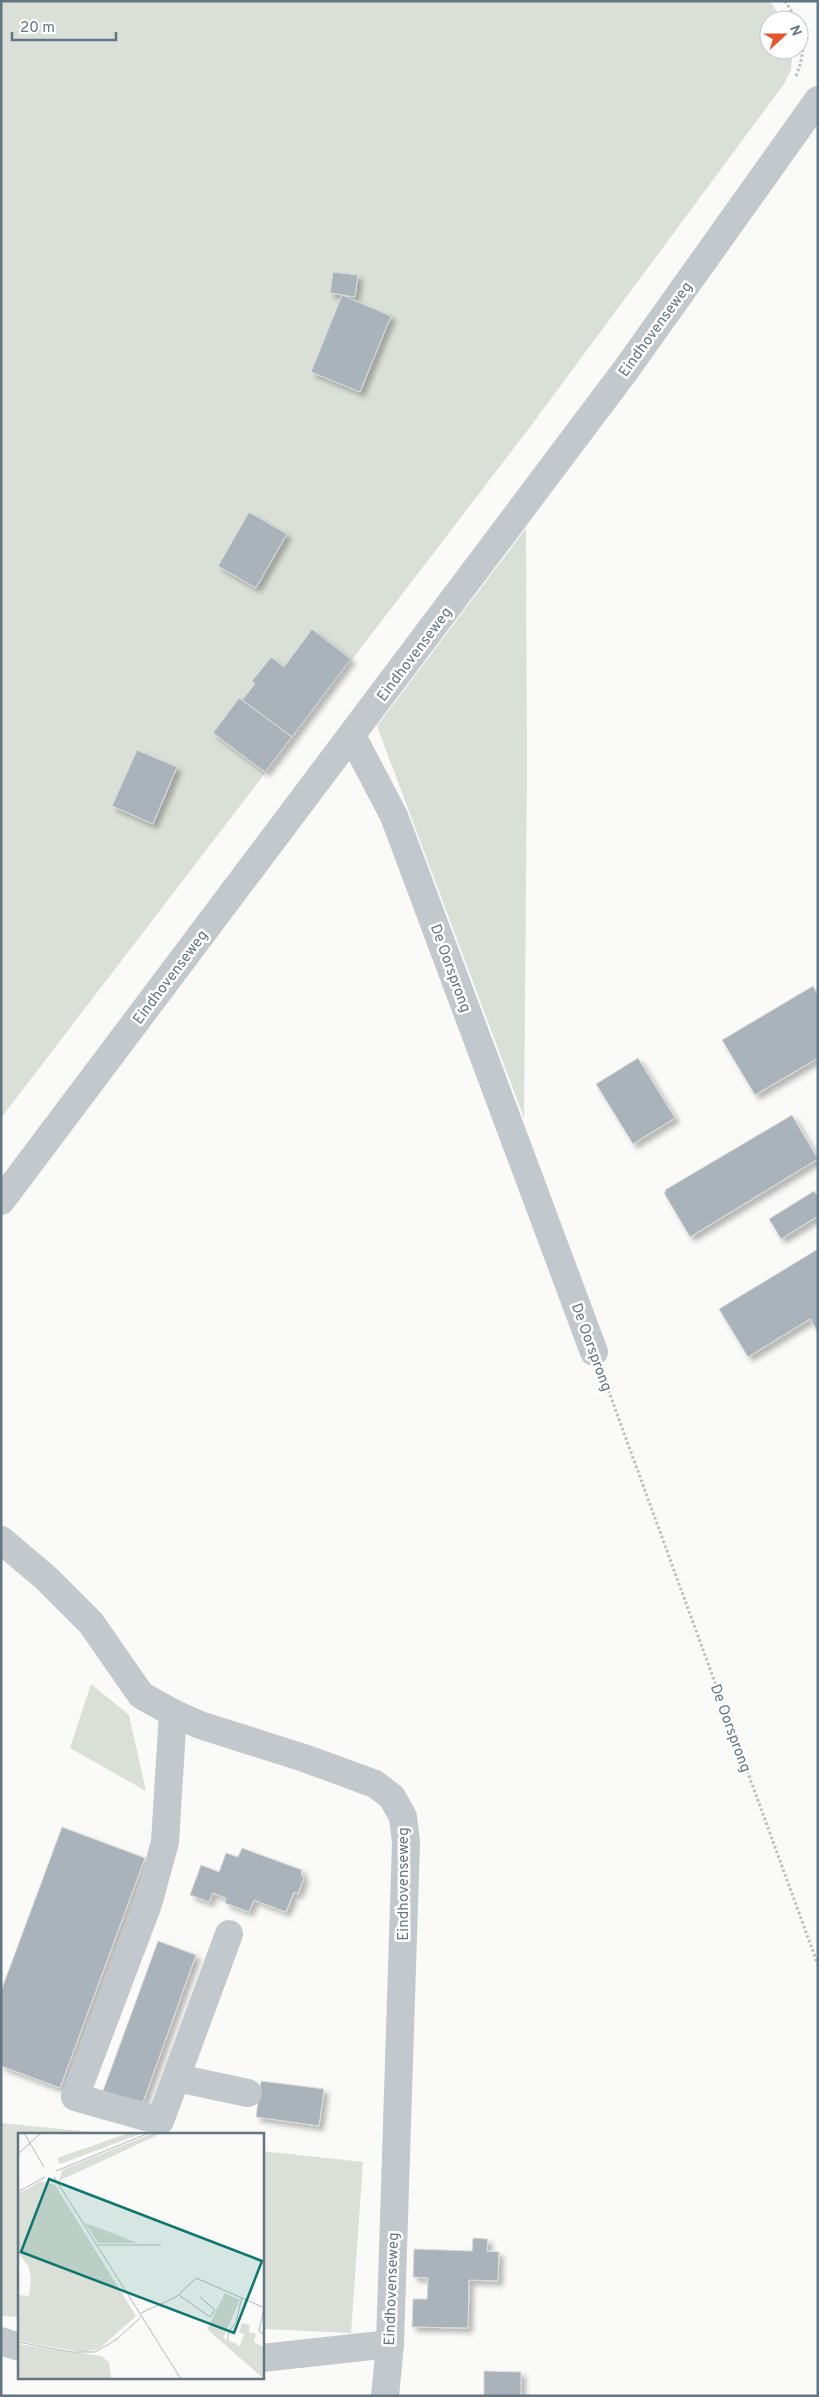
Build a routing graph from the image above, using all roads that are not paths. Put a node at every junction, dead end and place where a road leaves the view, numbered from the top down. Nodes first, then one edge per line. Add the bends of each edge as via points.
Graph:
1 (818, 100) edge
2 (352, 736) junction
3 (1, 1202) edge
4 (594, 1352) road end
5 (1, 1540) edge
6 (173, 1714) junction
7 (230, 1934) dead end
8 (177, 2078) junction
9 (248, 2093) dead end
10 (1, 2341) edge
11 (390, 2344) junction
12 (18, 2347) edge
13 (264, 2358) edge
14 (385, 2396) edge

1 - 2 street, Eindhovenseweg via 625,371
2 - 3 street, Eindhovenseweg
2 - 4 street, De Oorsprong via 394,816
5 - 6 street, Eindhovenseweg via 46,1578 90,1623 141,1695
6 - 8 street via 165,1842 148,1904 75,2097 160,2122
6 - 11 street, Eindhovenseweg via 375,1784 392,1797 403,1817 406,1842
7 - 8 street
8 - 9 street
10 - 12 street
11 - 13 street
11 - 14 street, Eindhovenseweg

